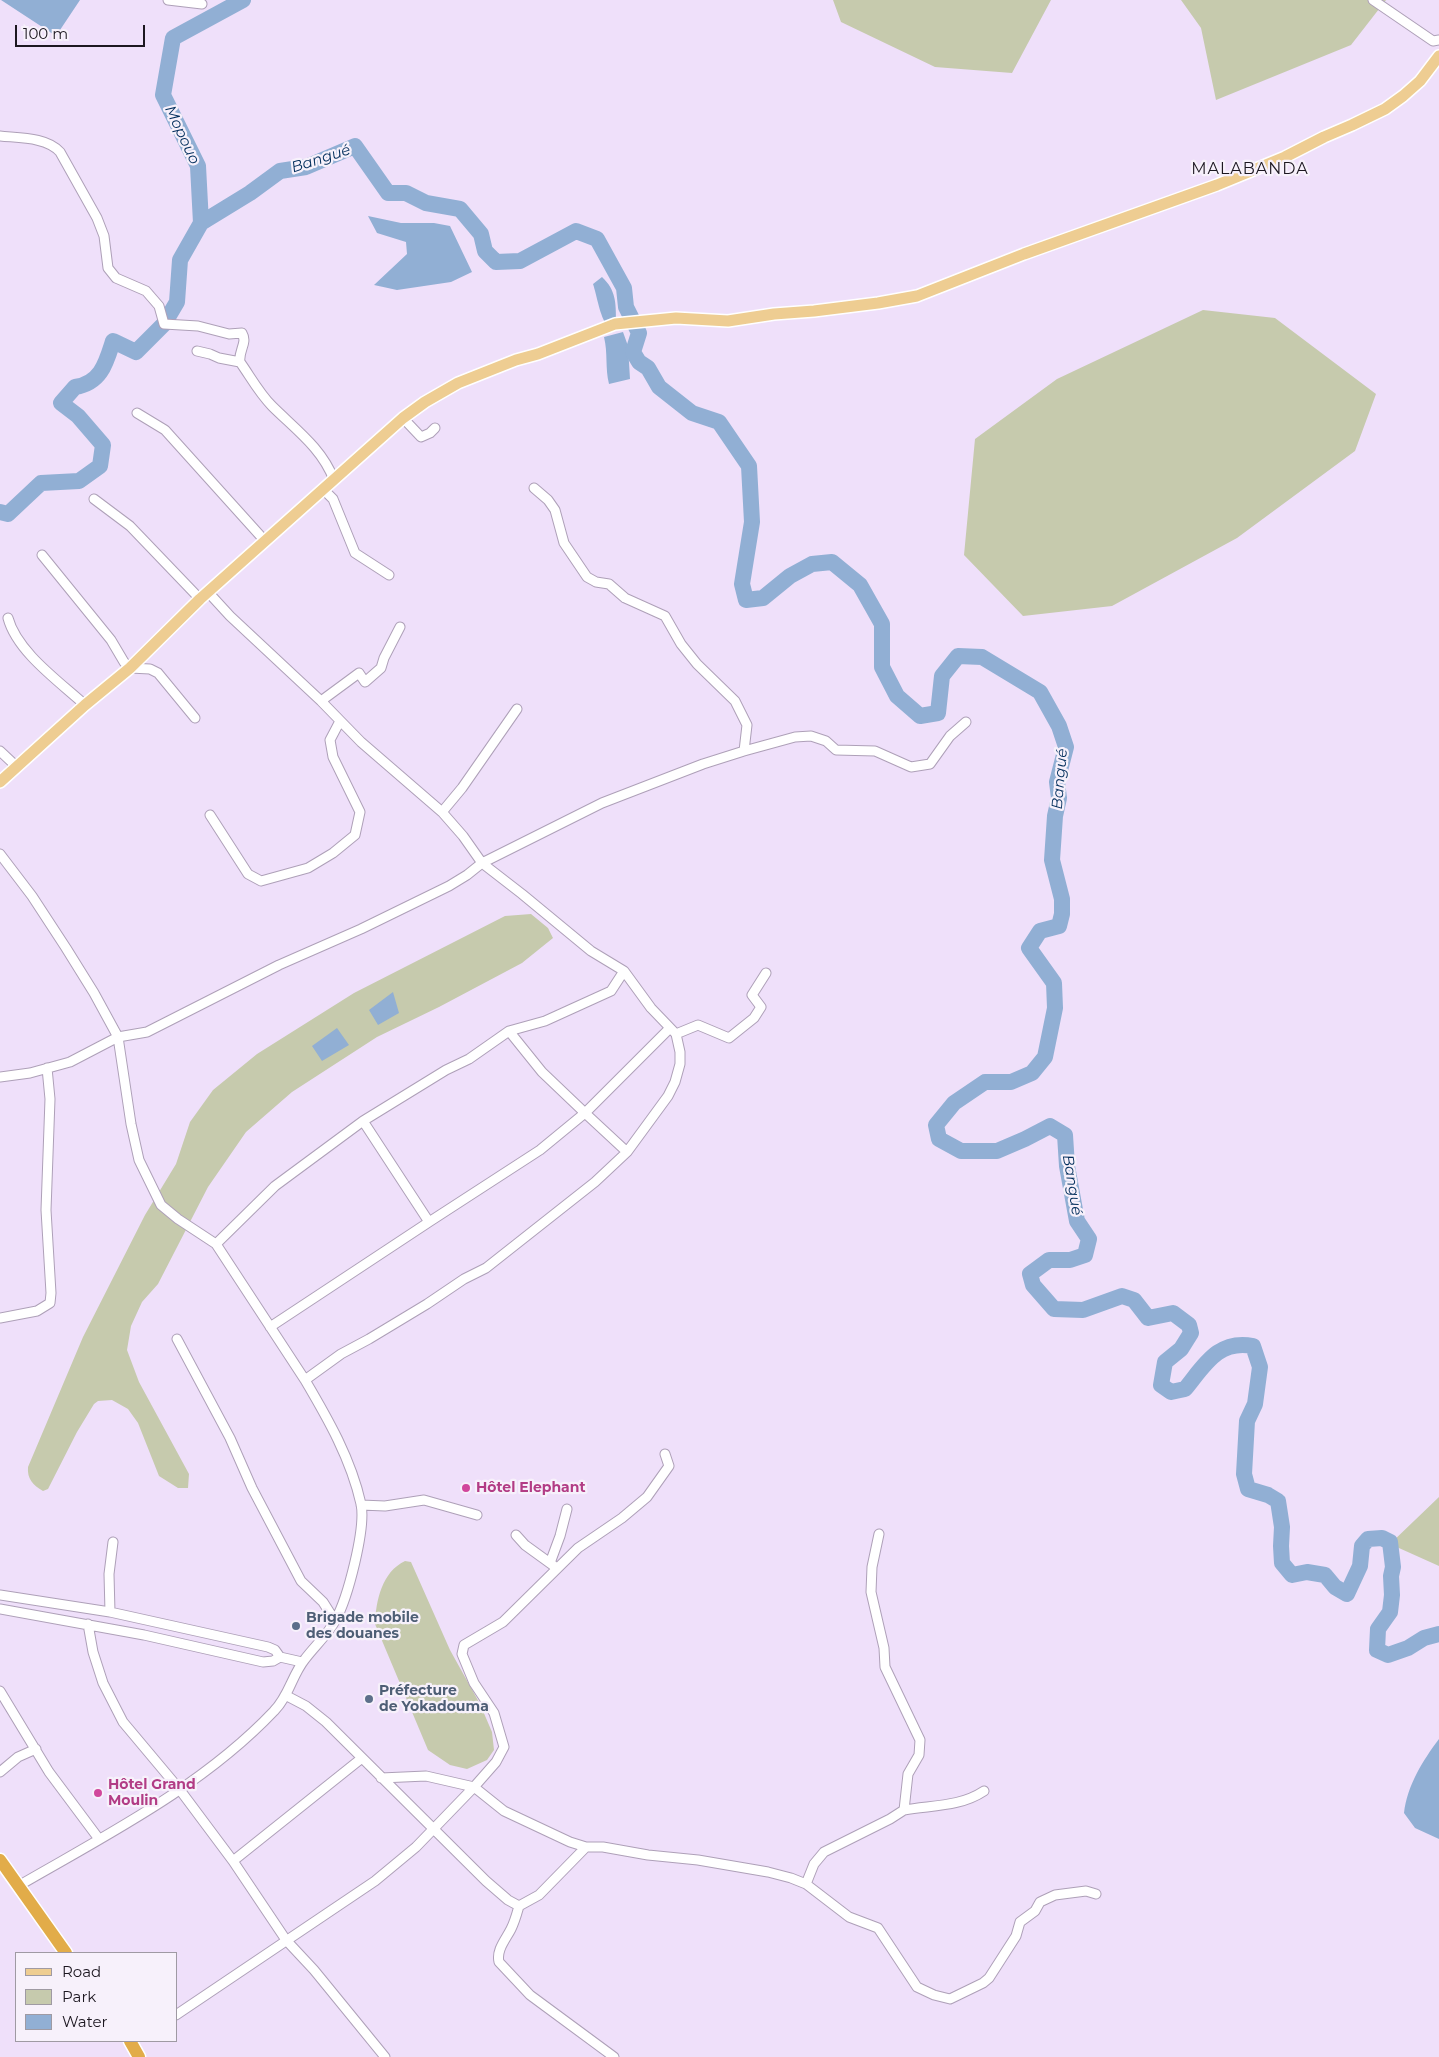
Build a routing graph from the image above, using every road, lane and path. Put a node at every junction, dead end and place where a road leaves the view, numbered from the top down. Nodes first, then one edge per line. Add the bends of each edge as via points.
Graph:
1 (168, 0) edge
2 (1373, 0) edge
3 (202, 4) dead end
4 (1439, 40) edge
5 (1439, 56) edge
6 (0, 136) edge
7 (197, 351) dead end
8 (240, 362) junction
9 (137, 413) dead end
10 (403, 418) junction
11 (436, 428) dead end
12 (334, 480) junction
13 (534, 488) dead end
14 (323, 489) junction
15 (94, 499) dead end
16 (265, 541) junction
17 (42, 555) dead end
18 (389, 575) dead end
19 (204, 596) junction
20 (8, 618) dead end
21 (400, 627) dead end
22 (130, 668) junction
23 (320, 701) junction
24 (85, 705) junction
25 (517, 709) dead end
26 (195, 718) dead end
27 (340, 721) junction
28 (966, 722) dead end
29 (0, 751) edge
30 (744, 751) junction
31 (17, 767) junction
32 (0, 782) edge
33 (442, 812) junction
34 (210, 815) dead end
35 (0, 854) edge
36 (482, 863) junction
37 (624, 971) junction
38 (766, 973) dead end
39 (509, 1031) junction
40 (673, 1031) junction
41 (118, 1037) junction
42 (47, 1068) junction
43 (0, 1077) edge
44 (585, 1112) junction
45 (362, 1121) junction
46 (627, 1152) junction
47 (428, 1222) junction
48 (216, 1244) junction
49 (0, 1318) edge
50 (270, 1327) junction
51 (177, 1339) dead end
52 (305, 1380) junction
53 (665, 1454) dead end
54 (361, 1505) junction
55 (567, 1509) dead end
56 (478, 1515) dead end
57 (879, 1534) dead end
58 (516, 1535) dead end
59 (113, 1542) dead end
60 (553, 1565) junction
61 (0, 1595) edge
62 (0, 1609) edge
63 (110, 1612) junction
64 (335, 1621) junction
65 (88, 1624) junction
66 (280, 1657) junction
67 (302, 1662) junction
68 (0, 1691) edge
69 (287, 1696) junction
70 (36, 1749) junction
71 (362, 1758) junction
72 (0, 1772) edge
73 (381, 1778) junction
74 (474, 1787) junction
75 (180, 1790) junction
76 (984, 1791) dead end
77 (904, 1810) junction
78 (433, 1830) junction
79 (99, 1839) junction
80 (586, 1847) junction
81 (0, 1860) edge
82 (233, 1861) junction
83 (806, 1884) junction
84 (20, 1886) junction
85 (1096, 1894) dead end
86 (519, 1906) junction
87 (286, 1940) junction
88 (65, 1952) edge
89 (178, 2014) edge
90 (132, 2042) edge
91 (139, 2057) edge
92 (385, 2057) edge
93 (614, 2057) edge

1 - 3 street
2 - 4 street via 1433,41
5 - 10 main road via 1420,81 1385,109 1285,157 917,296 728,321 676,318 615,324 458,383
6 - 8 street via 55,146 97,218 104,236 108,268 116,278 146,291 159,306 164,324 242,333 244,341
7 - 8 street
8 - 12 street via 270,404 297,428 329,465
9 - 16 street via 165,430
10 - 11 street via 420,437
10 - 12 main road
12 - 14 main road
13 - 30 street via 555,510 564,543 587,577 609,584 625,598 665,616 697,664 735,702 747,726
14 - 16 main road
14 - 18 street via 333,498 355,553
15 - 19 street via 130,526
16 - 19 main road
17 - 22 street
19 - 22 main road
19 - 23 street via 230,616
20 - 24 street via 10,627 37,662
21 - 23 street via 382,668 365,682 360,673
22 - 24 main road
22 - 26 street via 150,669 158,673
23 - 27 street
24 - 31 main road
25 - 33 street
27 - 33 street
27 - 34 street via 330,740 332,757 360,812 355,835 333,853 308,868 261,881 248,874
28 - 30 street via 950,736 930,764 911,767 875,751 836,750 826,741 811,736 795,737
29 - 31 street
30 - 36 street via 602,803
31 - 32 main road
33 - 36 street
35 - 41 street via 66,948
36 - 37 street via 591,951
36 - 41 street via 449,886 279,965 147,1032
37 - 39 street via 612,991 545,1021
37 - 40 street
38 - 40 street via 752,995 761,1008 754,1018 729,1038 698,1024
39 - 44 street via 542,1072
39 - 45 street
40 - 44 street
40 - 46 street via 680,1052 675,1082
41 - 42 street via 77,1058
41 - 48 street via 139,1160 160,1205
42 - 43 street
42 - 49 street via 50,1099 46,1210 50,1303 37,1311
44 - 46 street
44 - 47 street via 540,1150
45 - 47 street
45 - 48 street via 275,1186
46 - 52 street via 505,1255 341,1354
47 - 50 street
48 - 50 street
50 - 52 street
51 - 64 street via 301,1581 323,1602
52 - 54 street via 332,1426
53 - 60 street via 670,1466 648,1497
54 - 56 street via 385,1506 424,1500
54 - 64 street via 359,1538 350,1583
55 - 60 street
57 - 77 street via 871,1592 884,1648 885,1667 920,1740 919,1755 908,1774
58 - 60 street
59 - 63 street via 109,1574
60 - 74 street via 503,1622 464,1645 462,1654 474,1683 494,1713 504,1747 496,1762
61 - 63 street
62 - 65 street
63 - 66 street via 268,1647
64 - 67 street
65 - 66 street via 263,1662
65 - 75 street via 103,1683 123,1722
66 - 67 street
67 - 69 street
68 - 70 street
69 - 71 street via 326,1722
69 - 75 street via 250,1734
70 - 72 street via 18,1757
70 - 79 street via 49,1772
71 - 73 street
71 - 82 street
73 - 74 street via 426,1776
73 - 78 street
74 - 78 street
74 - 80 street via 504,1811
75 - 79 street
75 - 82 street
76 - 77 street via 954,1805
77 - 83 street via 824,1852 814,1864
78 - 86 street via 486,1881
78 - 87 street via 375,1881
79 - 84 street
80 - 83 street via 698,1860 768,1872
80 - 86 street via 539,1895
81 - 84 highway
82 - 87 street
83 - 85 street via 849,1917 878,1928 917,1987 950,1999 989,1978 1016,1936 1020,1922 1035,1911 1040,1902 1056,1895 1086,1891
84 - 88 highway
86 - 93 street via 501,1947 499,1962 530,1995
87 - 89 street
87 - 92 street
90 - 91 highway

